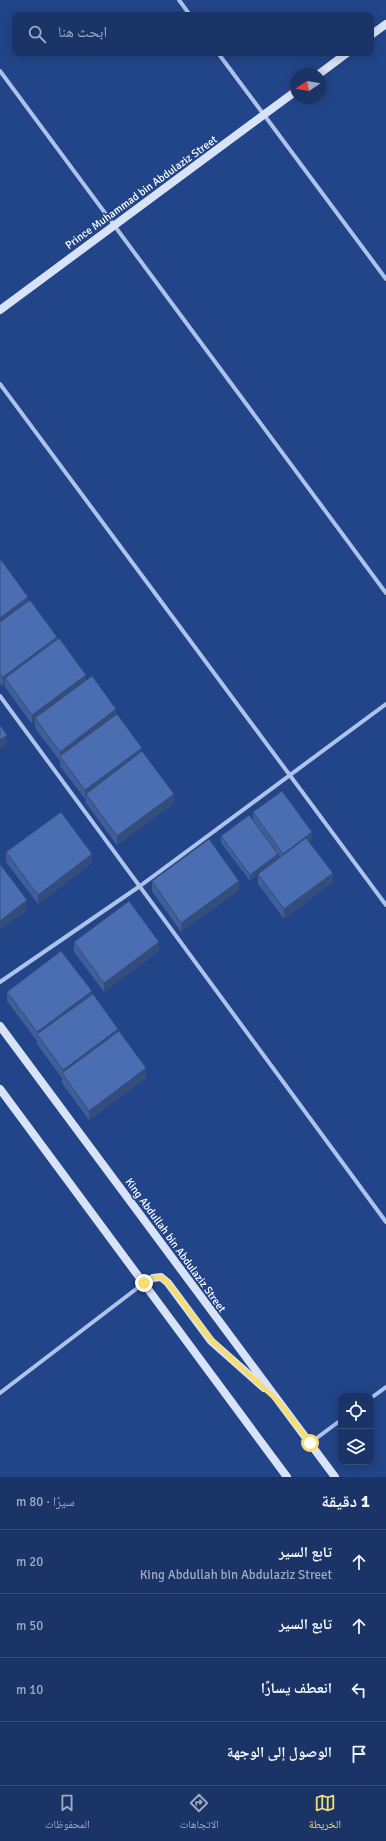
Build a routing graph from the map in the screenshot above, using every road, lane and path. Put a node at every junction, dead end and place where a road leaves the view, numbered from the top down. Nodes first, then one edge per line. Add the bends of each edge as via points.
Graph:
1 (179, 0) edge
2 (188, 12) edge
3 (386, 24) edge
4 (374, 33) edge
5 (220, 56) edge
6 (343, 56) edge
7 (326, 69) edge
8 (0, 72) edge
9 (290, 95) edge
10 (263, 115) junction
11 (114, 225) junction
12 (386, 279) edge
13 (0, 310) edge
14 (0, 384) edge
15 (386, 593) edge
16 (0, 696) edge
17 (386, 704) edge
18 (290, 775) junction
19 (140, 886) junction
20 (386, 905) edge
21 (0, 982) edge
22 (0, 1026) edge
23 (0, 1089) edge
24 (386, 1222) edge
25 (144, 1283) junction
26 (386, 1387) edge
27 (0, 1393) edge
28 (374, 1396) edge
29 (278, 1401) junction
30 (338, 1422) edge
31 (310, 1443) junction
32 (287, 1477) edge
33 (335, 1477) edge

1 - 2 street
3 - 4 main road
5 - 10 street
6 - 7 main road
8 - 11 street
9 - 10 main road, Prince Muhammad bin Abdulaziz Street
10 - 11 main road, Prince Muhammad bin Abdulaziz Street
10 - 12 street
11 - 13 main road, Prince Muhammad bin Abdulaziz Street
11 - 15 street
14 - 18 street
16 - 19 street
17 - 18 street
18 - 19 street
18 - 20 street
19 - 21 street
19 - 24 street
22 - 29 main road, King Abdullah bin Abdulaziz Street
23 - 25 main road
25 - 27 street
25 - 29 main road via 161,1277 168,1283 212,1341
25 - 32 main road
26 - 28 street
29 - 31 main road, King Abdullah bin Abdulaziz Street
30 - 31 street
31 - 33 main road, King Abdullah bin Abdulaziz Street

